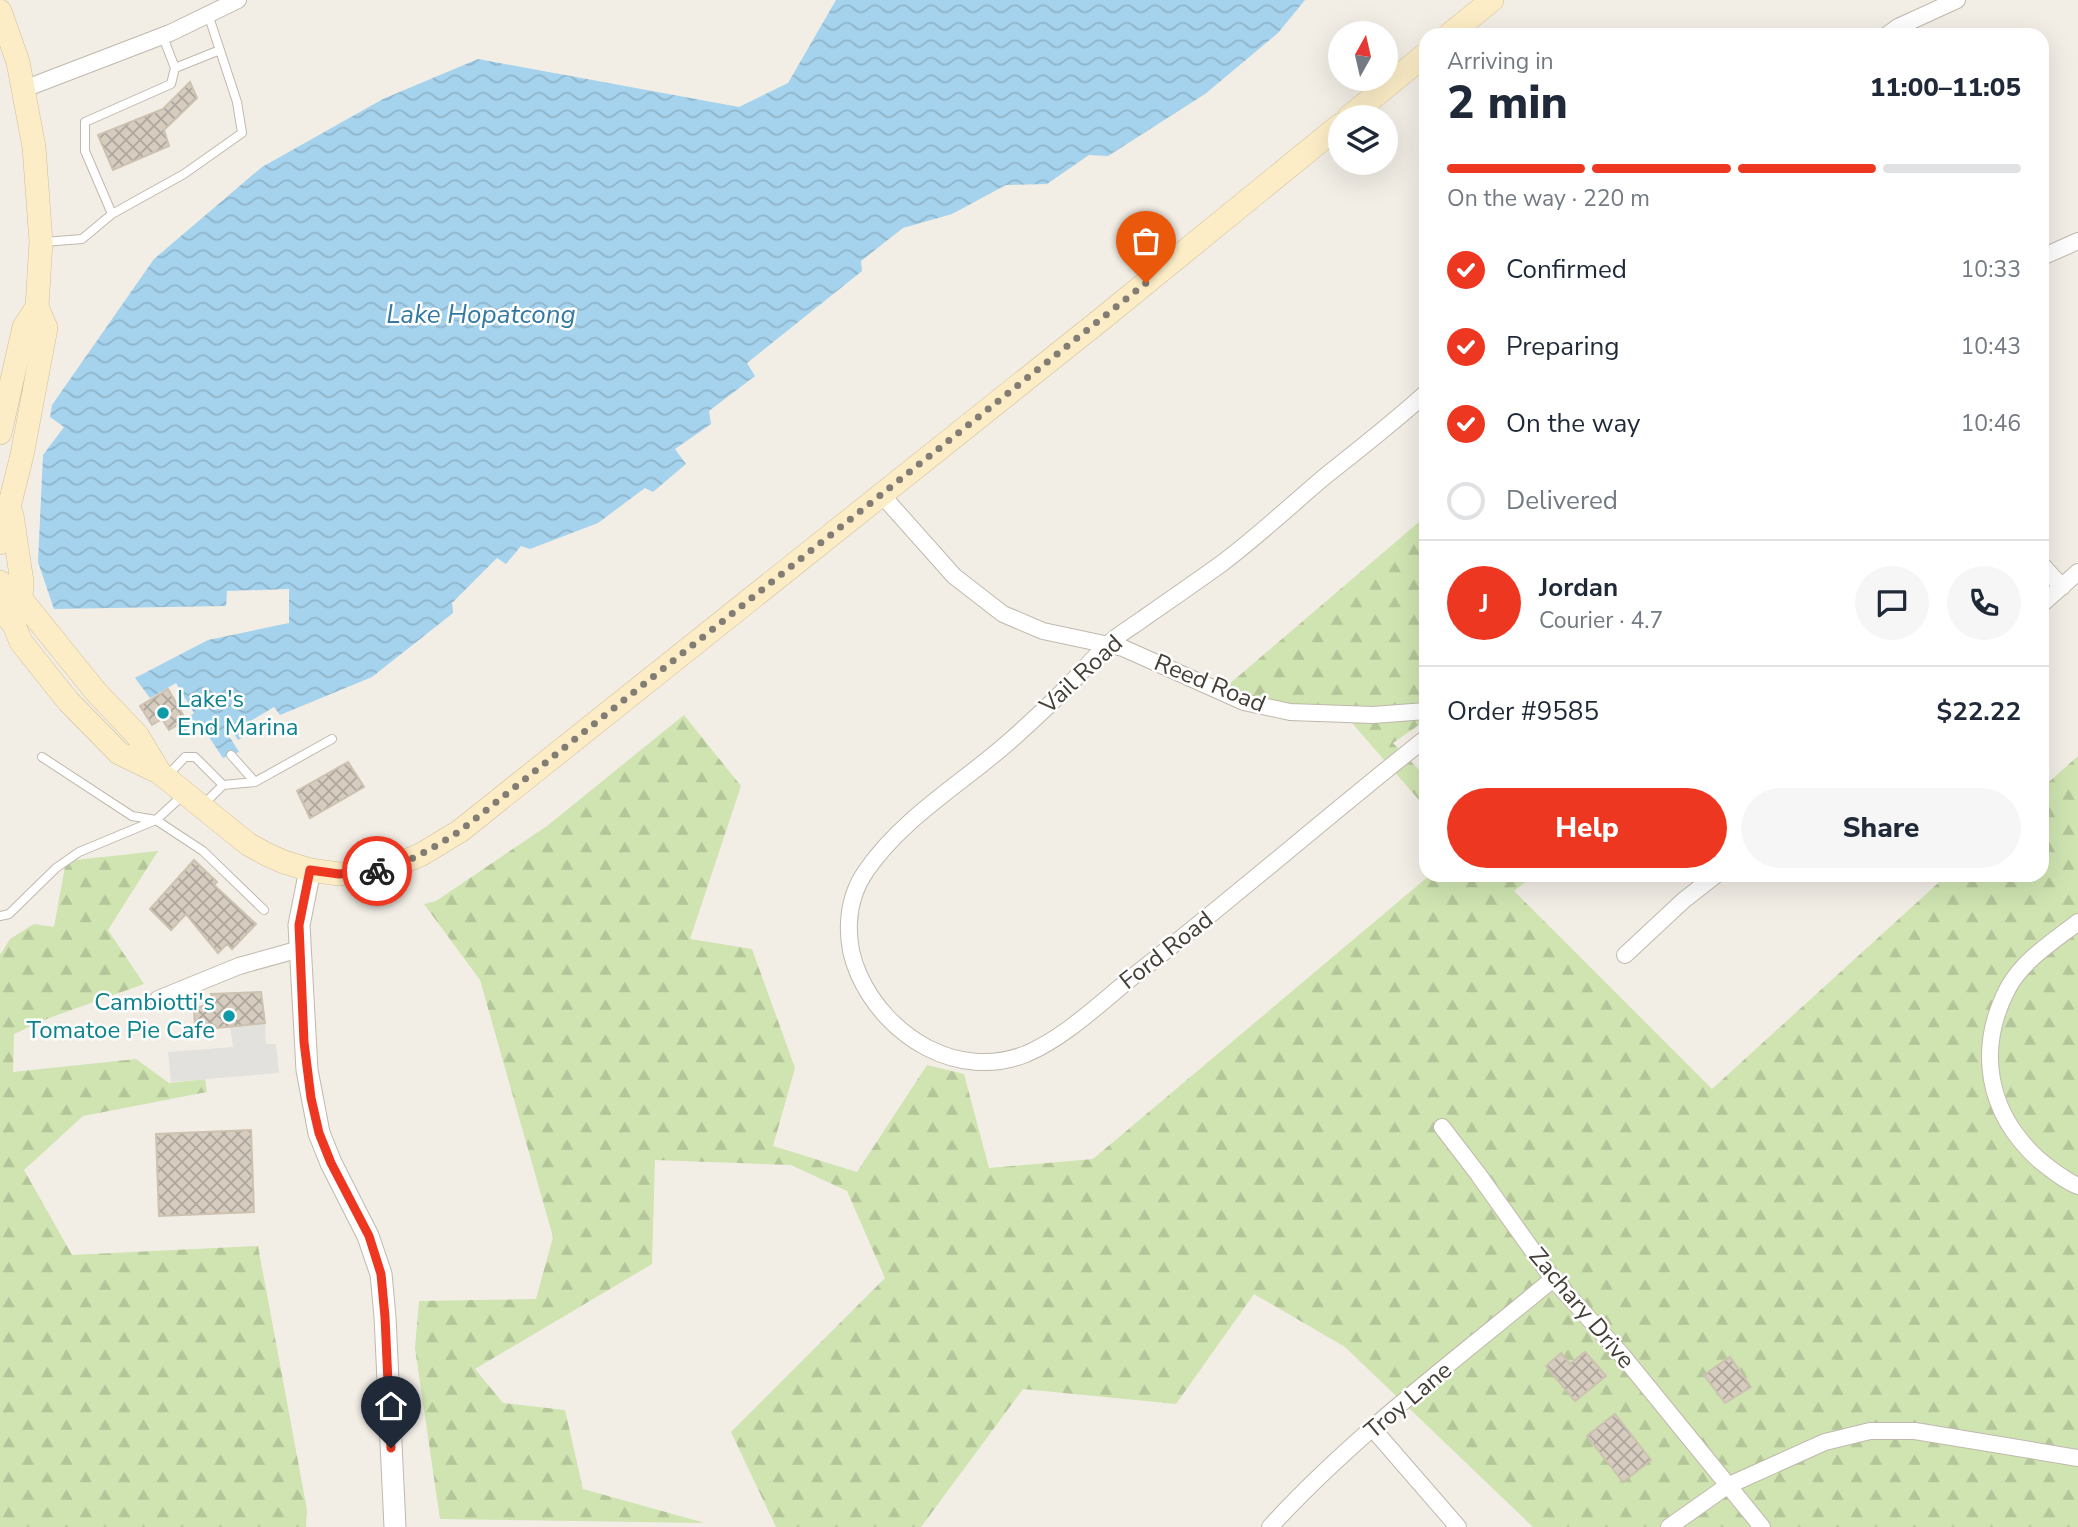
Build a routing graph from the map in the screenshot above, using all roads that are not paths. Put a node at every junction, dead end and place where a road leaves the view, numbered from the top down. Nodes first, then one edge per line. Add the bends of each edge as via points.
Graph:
1 (238, 0) edge
2 (1492, 0) edge
3 (1957, 0) edge
4 (0, 11) edge
5 (208, 14) junction
6 (1458, 28) edge
7 (1896, 28) edge
8 (163, 37) junction
9 (6, 43) edge
10 (220, 50) junction
11 (1419, 60) edge
12 (175, 68) junction
13 (24, 89) junction
14 (1364, 105) edge
15 (1328, 135) edge
16 (112, 214) junction
17 (2078, 241) edge
18 (41, 242) junction
19 (2049, 254) edge
20 (37, 307) junction
21 (1419, 399) edge
22 (3, 411) edge
23 (0, 433) edge
24 (881, 494) junction
25 (11, 501) junction
26 (0, 543) edge
27 (2078, 572) edge
28 (2049, 573) edge
29 (0, 582) edge
30 (2062, 587) junction
31 (2049, 598) edge
32 (10, 603) edge
33 (0, 629) edge
34 (21, 642) junction
35 (1107, 644) junction
36 (1419, 712) edge
37 (332, 739) dead end
38 (1419, 744) edge
39 (231, 755) dead end
40 (41, 757) dead end
41 (163, 775) junction
42 (255, 782) junction
43 (223, 785) junction
44 (193, 800) junction
45 (156, 820) junction
46 (310, 870) junction
47 (1707, 882) edge
48 (264, 910) dead end
49 (0, 916) edge
50 (2078, 922) edge
51 (300, 949) junction
52 (1625, 955) dead end
53 (158, 999) dead end
54 (881, 1012) joint
55 (1442, 1127) dead end
56 (2078, 1186) edge
57 (1553, 1279) junction
58 (1373, 1429) junction
59 (2078, 1458) edge
60 (1727, 1486) junction
61 (395, 1527) edge
62 (1270, 1527) edge
63 (1458, 1527) edge
64 (1670, 1527) edge
65 (1762, 1527) edge

1 - 5 street
2 - 6 main road
3 - 7 street
4 - 9 main road
5 - 8 street
5 - 10 lane
8 - 12 lane
8 - 13 street
9 - 13 main road
10 - 12 lane
10 - 16 lane via 242,133 184,174
11 - 14 main road
12 - 16 lane via 171,84 85,122 85,151
13 - 18 main road via 38,178
15 - 24 main road
16 - 18 lane via 82,239
17 - 19 street
18 - 20 main road
20 - 22 main road via 24,327
20 - 25 main road via 46,328
21 - 35 street, Vail Road via 1266,529
22 - 23 main road
24 - 35 street, Reed Road via 954,576 1003,614 1043,631
24 - 46 main road via 460,831 390,868 339,874
25 - 26 main road
25 - 32 main road via 22,582
27 - 30 street
28 - 30 street
29 - 32 main road
30 - 31 street
32 - 34 main road
32 - 41 main road via 137,735
33 - 34 main road
34 - 41 main road via 68,701 119,752
35 - 36 street, Reed Road via 1168,666 1244,702 1290,712
35 - 54 street, Vail Road via 1008,742 886,845 864,874 852,899 851,953
37 - 42 lane
38 - 54 street, Ford Road via 1213,914 1083,1016 1025,1054 993,1062 957,1060 921,1047
39 - 42 lane
40 - 45 lane via 132,816
41 - 43 lane via 185,757 195,757
41 - 44 main road
42 - 43 lane
43 - 44 lane
44 - 45 lane
44 - 46 main road via 248,844
45 - 48 lane via 203,851
45 - 49 lane via 79,852 9,914
46 - 51 street via 299,925
47 - 52 street
50 - 56 street via 2025,964 2009,986 1990,1038 1995,1096 2014,1131 2048,1168
51 - 53 street via 239,966
51 - 61 street via 307,1070 319,1133 369,1236 381,1274
55 - 57 street, Zachary Drive
57 - 58 street, Troy Lane
57 - 60 street, Zachary Drive via 1622,1354
58 - 62 street, Troy Lane
58 - 63 street
59 - 60 street via 1915,1431 1870,1431 1825,1442
60 - 64 street
60 - 65 street, Zachary Drive

